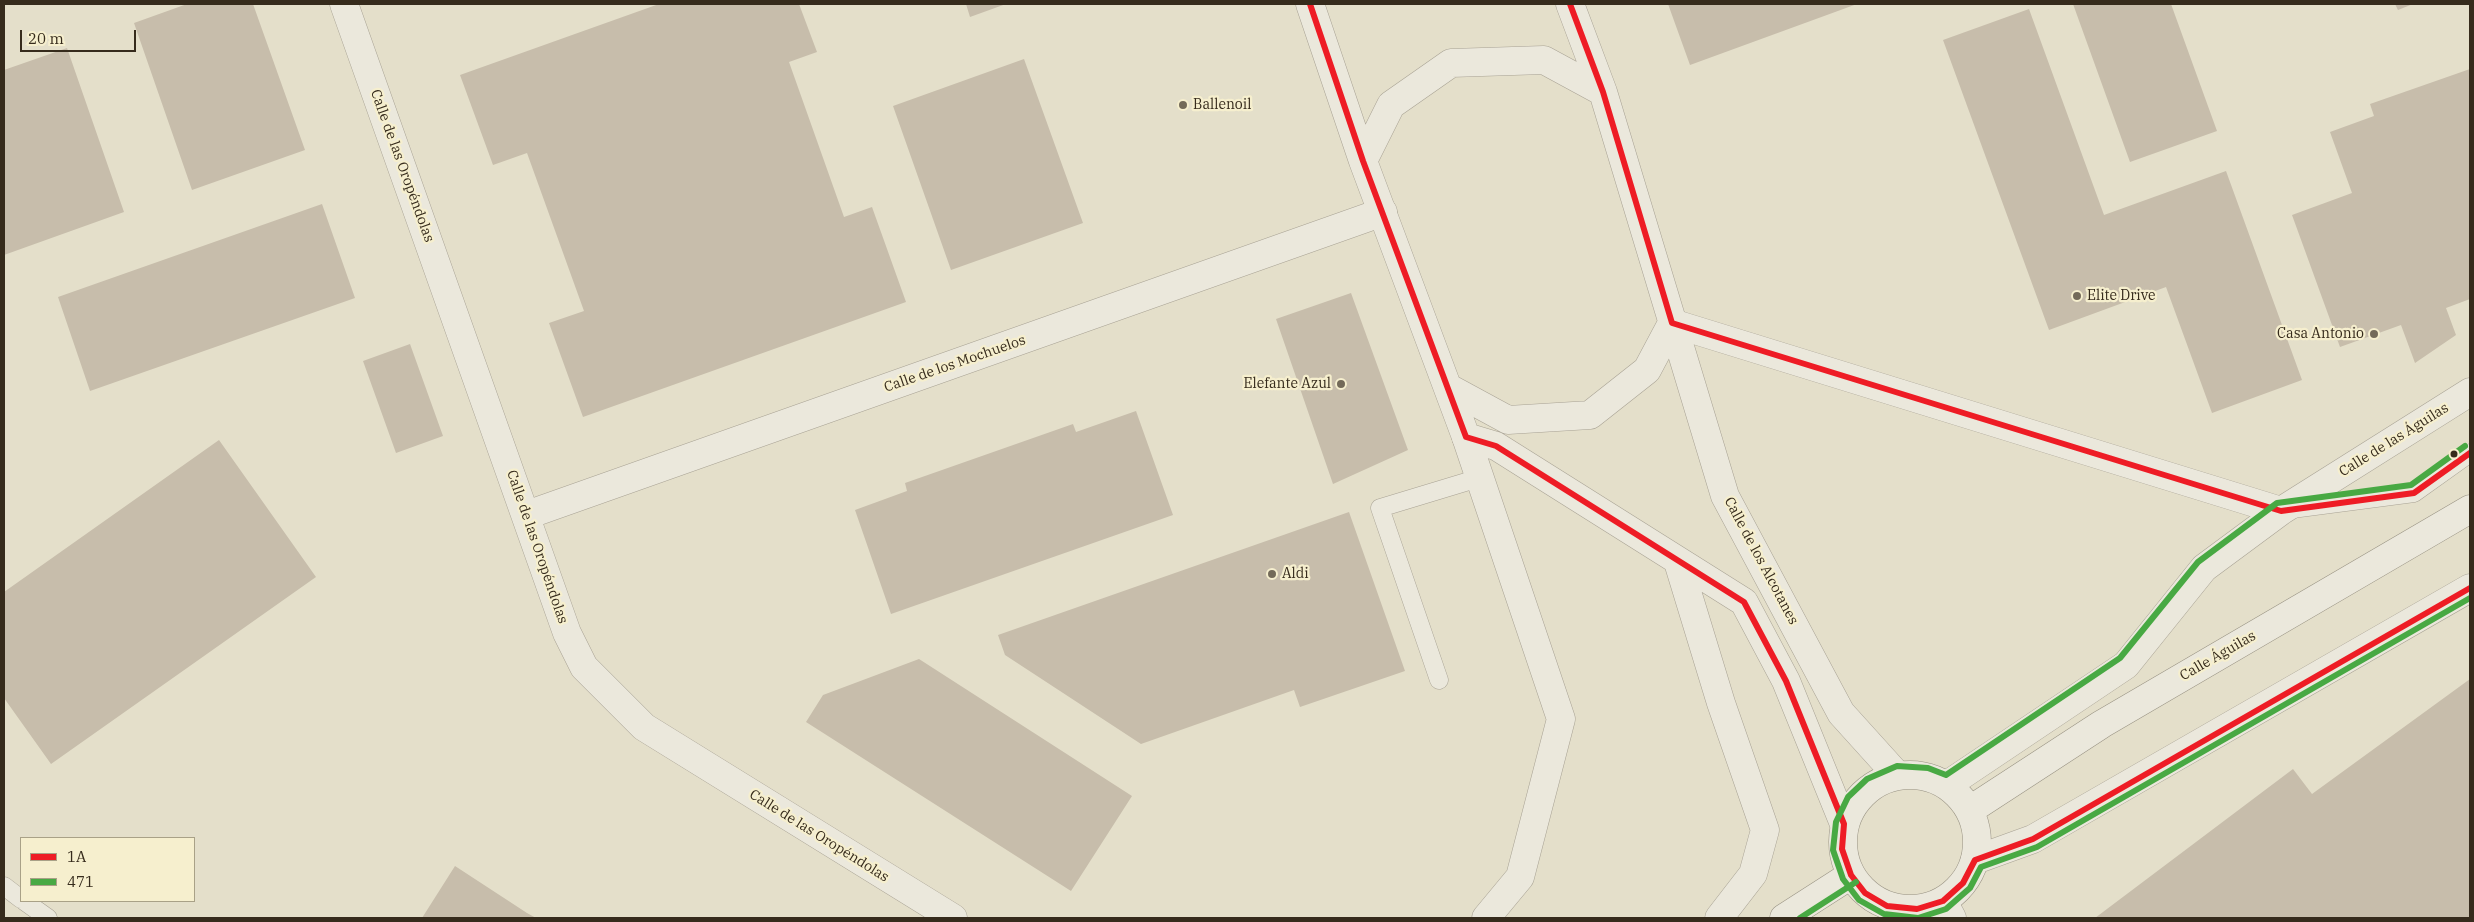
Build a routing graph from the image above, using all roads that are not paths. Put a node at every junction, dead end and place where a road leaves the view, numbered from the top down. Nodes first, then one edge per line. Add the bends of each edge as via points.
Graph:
1 (344, 4) edge
2 (1310, 4) edge
3 (1570, 4) edge
4 (1603, 92) junction
5 (1363, 162) junction
6 (1383, 212) junction
7 (1672, 323) junction
8 (1449, 388) junction
9 (2470, 392) edge
10 (1466, 438) junction
11 (2470, 454) edge
12 (1479, 478) junction
13 (2470, 509) edge
14 (2281, 511) junction
15 (527, 515) junction
16 (1678, 562) junction
17 (2470, 588) edge
18 (1440, 680) dead end
19 (1897, 775) junction
20 (1947, 785) junction
21 (1970, 810) junction
22 (1844, 824) junction
23 (1975, 860) junction
24 (1851, 875) junction
25 (4, 886) edge
26 (20, 898) edge
27 (26, 902) edge
28 (1947, 909) edge
29 (48, 918) edge
30 (953, 918) edge
31 (1486, 918) edge
32 (1719, 918) edge
33 (1784, 918) edge

1 - 15 street, Calle de las Oropéndolas
2 - 5 street
3 - 4 street, Calle de los Alcotanes
4 - 5 street via 1544,60 1451,63 1391,105
4 - 7 street, Calle de los Alcotanes
5 - 6 street
6 - 8 street
6 - 15 street, Calle de los Mochuelos
7 - 8 street via 1647,370 1590,415 1508,420
7 - 14 street
7 - 19 street, Calle de los Alcotanes via 1725,496 1841,713
8 - 10 street
9 - 14 street, Calle de las Águilas
10 - 12 street
10 - 16 street via 1496,446
11 - 14 lane via 2414,493
12 - 18 lane via 1380,508
12 - 31 street via 1561,719 1520,877
13 - 21 street, Calle Águilas via 2102,724
14 - 20 street, Calle de las Águilas via 2204,568 2126,666
15 - 30 street, Calle de las Oropéndolas via 567,633 584,667 644,727
16 - 22 street via 1744,602 1786,681
16 - 32 street via 1721,703 1765,830 1753,874
17 - 23 street via 2033,839
19 - 20 street via 1927,777
19 - 22 street via 1872,786 1855,802
20 - 21 street
21 - 23 street via 1977,837
22 - 24 street via 1842,849
23 - 28 street
24 - 28 street via 1865,893 1887,906
24 - 33 street
25 - 26 lane
27 - 29 lane

